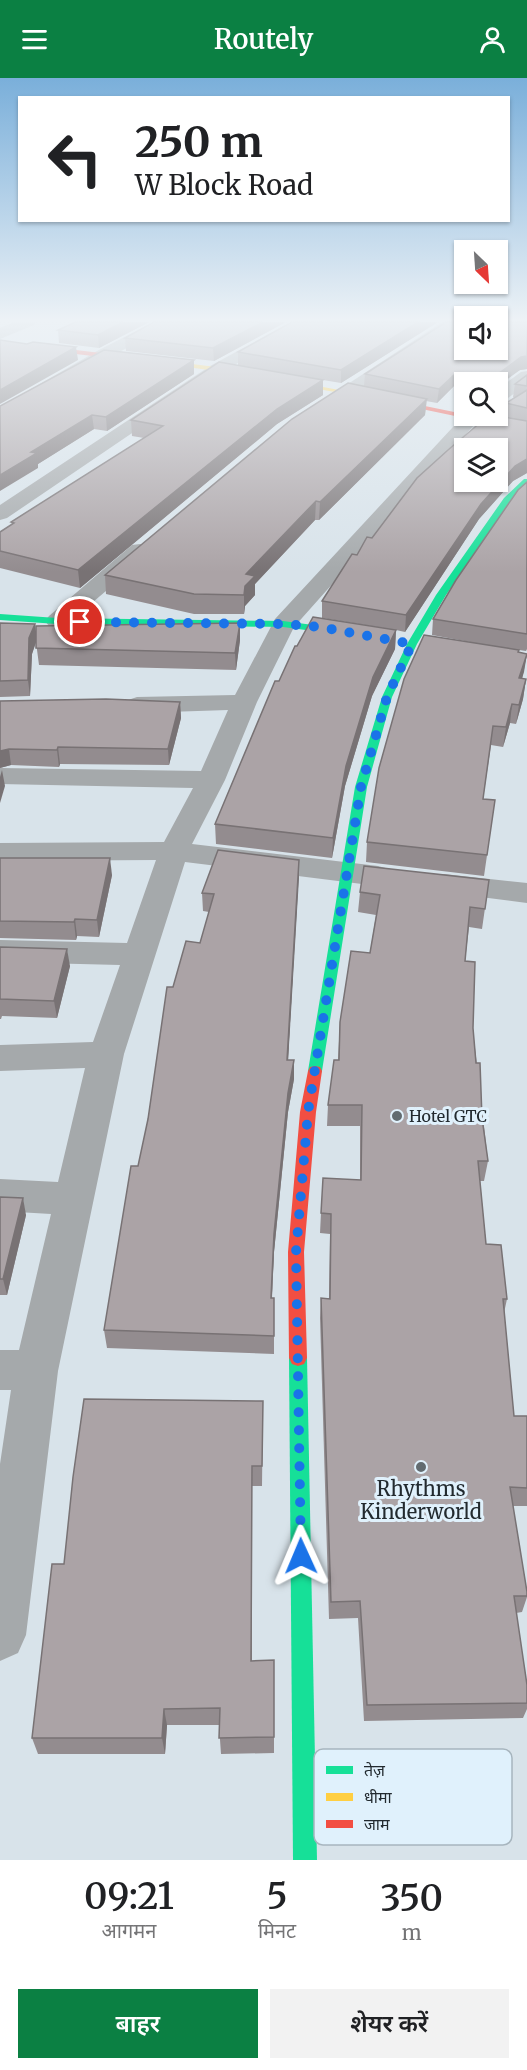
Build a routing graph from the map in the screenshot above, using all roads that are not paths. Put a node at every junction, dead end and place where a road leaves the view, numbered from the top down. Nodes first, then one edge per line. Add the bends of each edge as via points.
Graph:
1 (15, 405) edge
2 (162, 405) edge
3 (326, 405) edge
4 (396, 405) edge
5 (0, 414) edge
6 (454, 416) edge
7 (302, 420) edge
8 (463, 426) edge
9 (493, 426) edge
10 (508, 426) edge
11 (527, 429) edge
12 (527, 436) edge
13 (527, 480) edge
14 (0, 514) edge
15 (156, 536) edge
16 (0, 617) edge
17 (57, 621) junction
18 (283, 624) junction
19 (366, 636) edge
20 (244, 702) junction
21 (116, 706) edge
22 (0, 776) edge
23 (211, 780) junction
24 (174, 851) junction
25 (0, 852) edge
26 (347, 873) junction
27 (527, 893) edge
28 (0, 951) edge
29 (139, 954) junction
30 (106, 1054) junction
31 (0, 1058) edge
32 (0, 1195) edge
33 (75, 1199) junction
34 (18, 1370) edge
35 (5, 1566) edge
36 (0, 1635) edge
37 (305, 1860) edge

1 - 5 street
2 - 14 street
3 - 7 street
4 - 6 street
8 - 18 street
9 - 12 street
10 - 11 street
13 - 26 street via 507,500 441,595 387,697 361,787
15 - 17 street
16 - 17 street
17 - 18 street
18 - 19 street
18 - 20 street
20 - 21 street
20 - 23 street
22 - 23 street
23 - 24 street
24 - 25 street
24 - 26 street
24 - 29 street
26 - 27 street
26 - 37 street via 308,1112 296,1252
28 - 29 street
29 - 30 street
30 - 31 street
30 - 33 street
32 - 33 street
33 - 34 street
34 - 35 street
35 - 36 street

